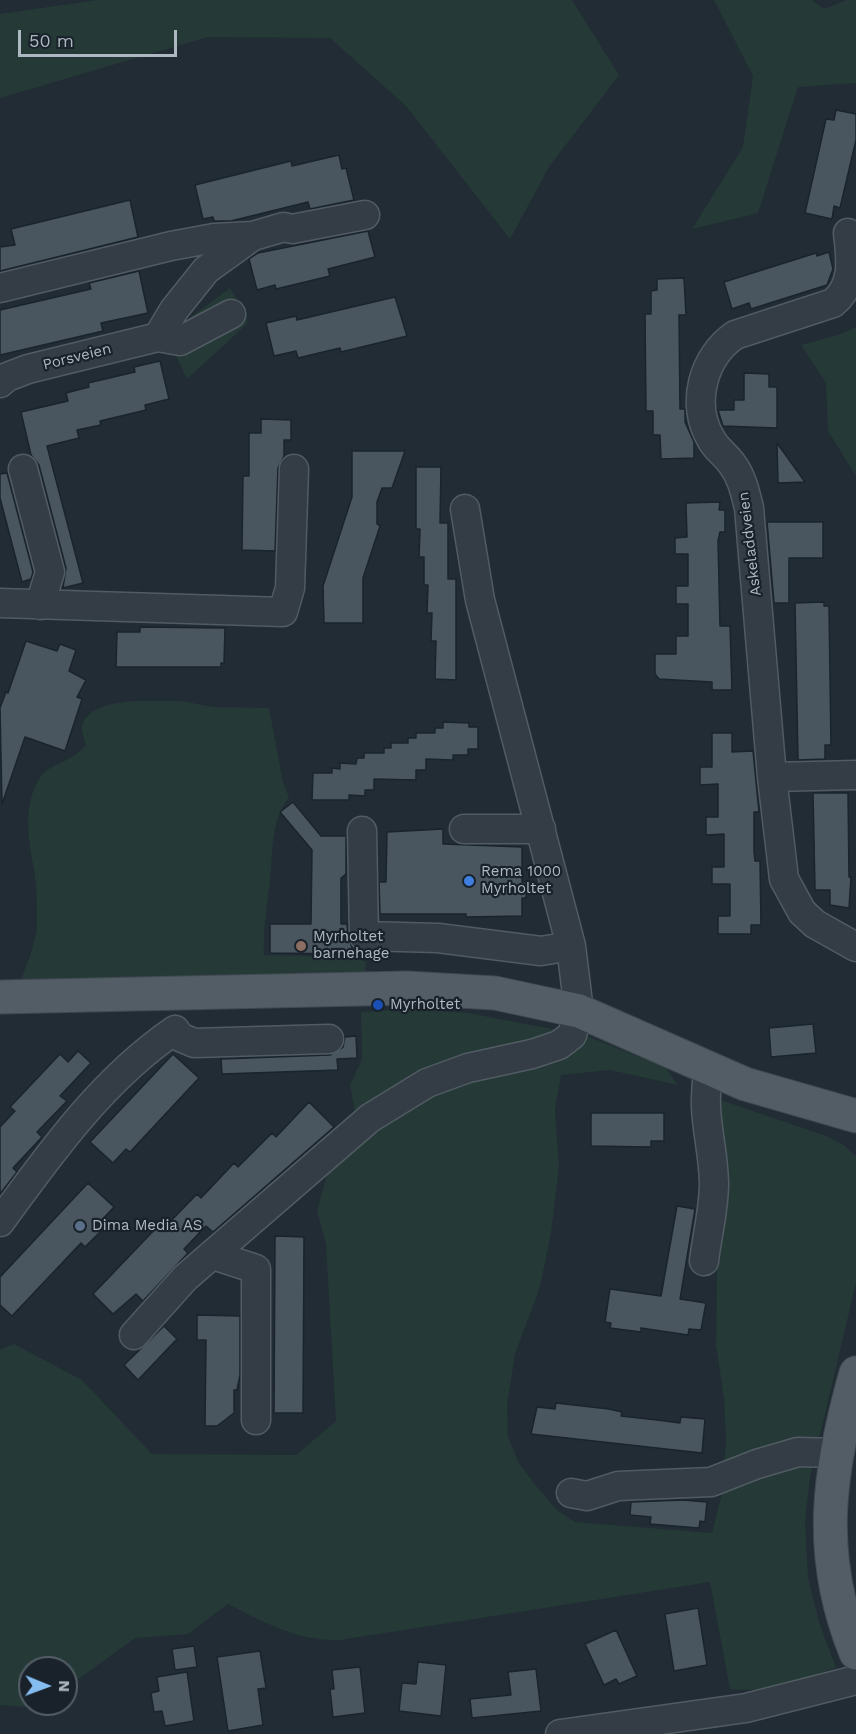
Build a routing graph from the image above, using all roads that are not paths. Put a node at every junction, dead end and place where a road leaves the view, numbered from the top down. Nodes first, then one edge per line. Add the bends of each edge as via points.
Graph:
1 (359, 207) dead end
2 (848, 233) dead end
3 (252, 236) junction
4 (0, 288) edge
5 (231, 314) dead end
6 (158, 338) junction
7 (0, 384) edge
8 (23, 469) dead end
9 (294, 469) dead end
10 (465, 509) dead end
11 (0, 603) edge
12 (40, 605) junction
13 (856, 775) edge
14 (772, 777) junction
15 (464, 829) dead end
16 (541, 829) junction
17 (362, 831) dead end
18 (571, 946) junction
19 (856, 947) edge
20 (174, 993) junction
21 (0, 997) edge
22 (579, 1011) junction
23 (175, 1030) junction
24 (329, 1039) dead end
25 (709, 1069) junction
26 (856, 1116) edge
27 (0, 1222) edge
28 (213, 1255) junction
29 (704, 1262) dead end
30 (134, 1335) dead end
31 (856, 1373) edge
32 (256, 1420) dead end
33 (836, 1453) junction
34 (571, 1493) dead end
35 (856, 1653) edge
36 (856, 1680) edge
37 (560, 1734) edge

1 - 3 street via 292,229 284,227
2 - 14 street, Askeladdveien via 851,270 842,296 833,303 735,335 721,345 703,377 703,417 710,438 743,482 749,507
3 - 4 street via 171,246
3 - 6 street via 206,270 174,310
5 - 6 street, Porsveien via 180,341
6 - 7 street, Porsveien via 27,369
8 - 12 street via 50,572
9 - 12 street via 290,588 283,612
10 - 16 street via 480,600
11 - 12 street
13 - 14 street
14 - 19 street, Askeladdveien via 784,879 792,898 815,924
15 - 16 street
16 - 18 street
17 - 18 street via 364,936 438,938 541,951
18 - 22 street
20 - 21 main road
20 - 22 main road via 436,988 522,998
20 - 23 street
22 - 25 main road
22 - 28 street via 572,1035 559,1045 468,1068 427,1083 380,1111
23 - 24 street via 194,1043
23 - 27 street via 130,1064 97,1097
25 - 26 main road via 785,1097
25 - 29 street via 704,1113 714,1184
28 - 30 street via 184,1278
28 - 32 street via 256,1269
31 - 33 main road
33 - 34 street via 798,1452 711,1482 618,1486 587,1496
33 - 35 main road via 830,1488 830,1554 835,1589
36 - 37 street via 746,1708

